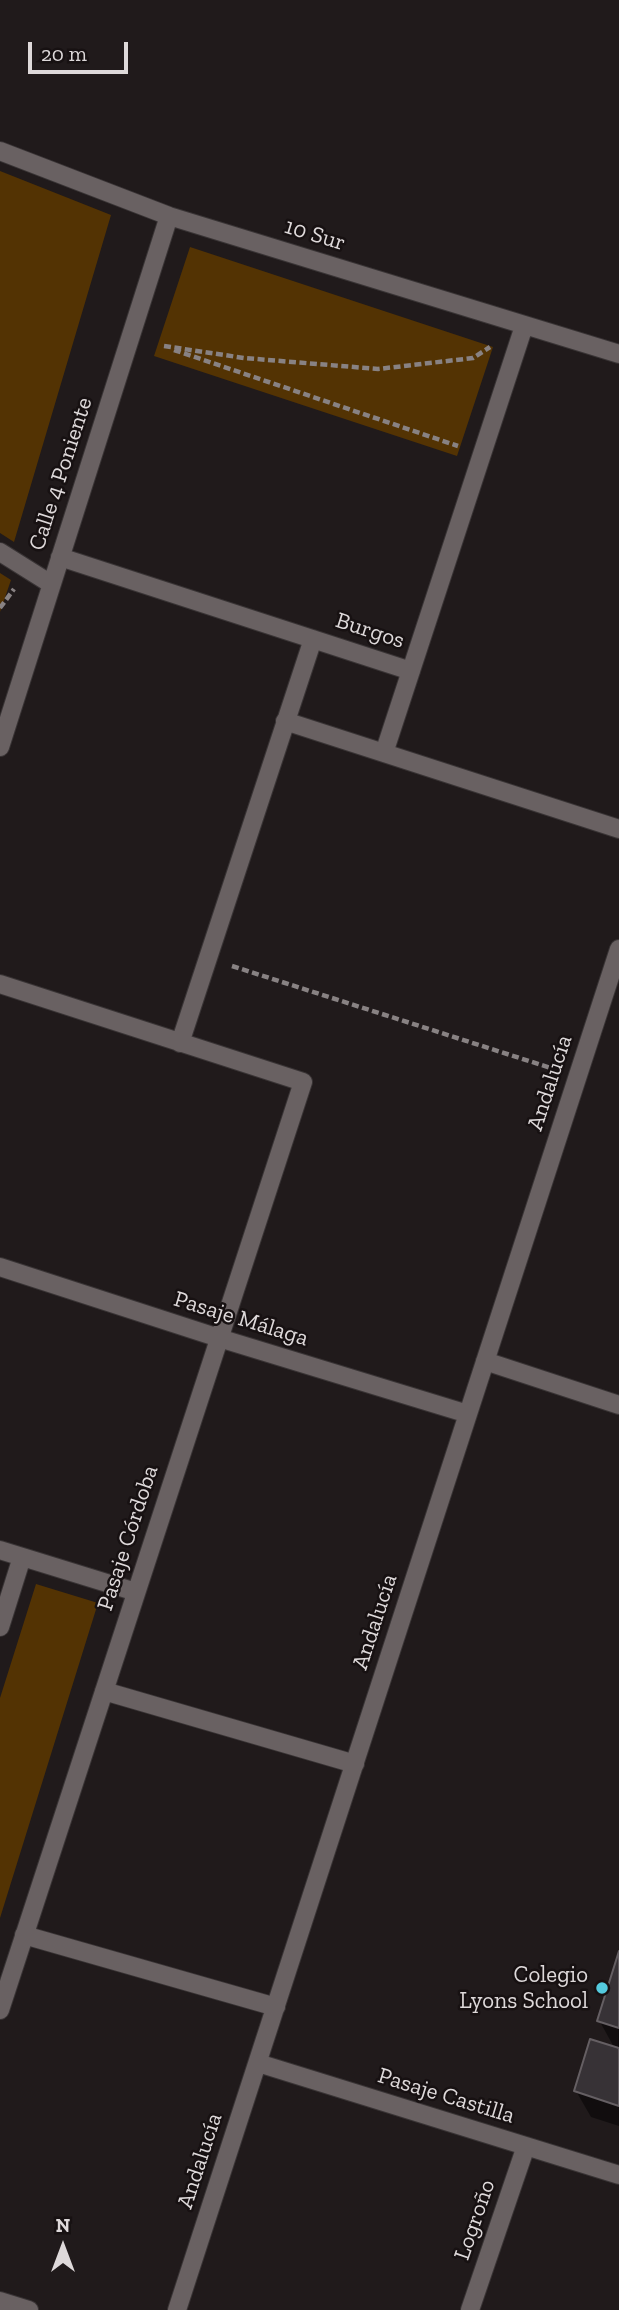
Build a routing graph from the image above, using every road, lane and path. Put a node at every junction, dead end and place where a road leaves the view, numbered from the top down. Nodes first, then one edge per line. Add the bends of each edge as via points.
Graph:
1 (0, 151) edge
2 (169, 216) junction
3 (524, 326) junction
4 (619, 354) edge
5 (482, 454) junction
6 (0, 552) edge
7 (60, 557) junction
8 (51, 584) junction
9 (313, 639) junction
10 (411, 671) junction
11 (285, 722) junction
12 (0, 747) edge
13 (384, 753) junction
14 (619, 830) edge
15 (619, 949) edge
16 (208, 959) junction
17 (0, 984) edge
18 (180, 1043) junction
19 (578, 1077) junction
20 (0, 1267) edge
21 (219, 1338) junction
22 (485, 1361) junction
23 (619, 1405) edge
24 (468, 1414) junction
25 (0, 1550) edge
26 (22, 1557) junction
27 (136, 1592) junction
28 (0, 1627) edge
29 (104, 1691) junction
30 (355, 1764) junction
31 (24, 1935) junction
32 (276, 2007) junction
33 (0, 2010) edge
34 (258, 2063) junction
35 (526, 2146) junction
36 (619, 2175) edge
37 (0, 2301) edge
38 (29, 2310) edge
39 (177, 2310) edge
40 (470, 2310) edge

1 - 2 street, 10 Sur
2 - 3 street, 10 Sur
2 - 7 street, Calle 4 Poniente
3 - 4 street, 10 Sur
3 - 5 street
3 - 5 path via 473,358 379,369 164,346
5 - 10 street
6 - 8 street
7 - 8 street, Calle 4 Poniente
7 - 9 street, Burgos
8 - 12 street, Calle 4 Poniente
9 - 10 street, Burgos
9 - 11 street
10 - 13 street
11 - 13 street
11 - 16 street
13 - 14 street
15 - 19 street, Andalucía
16 - 18 street
16 - 19 path
17 - 18 street
18 - 21 street, Pasaje Córdoba via 303,1082
19 - 22 street, Andalucía
20 - 21 street, Pasaje Málaga
21 - 24 street, Pasaje Málaga
21 - 27 street, Pasaje Córdoba
22 - 23 street
22 - 24 street, Andalucía
24 - 30 street, Andalucía
25 - 26 street
26 - 27 street
26 - 28 street
27 - 29 street, Pasaje Córdoba
29 - 30 street
29 - 31 street, Pasaje Córdoba
30 - 32 street, Andalucía
31 - 32 street
31 - 33 street, Pasaje Córdoba
32 - 34 street, Andalucía
34 - 35 street, Pasaje Castilla
34 - 39 street, Andalucía
35 - 36 street, Pasaje Castilla
35 - 40 street, Logroño
37 - 38 street

